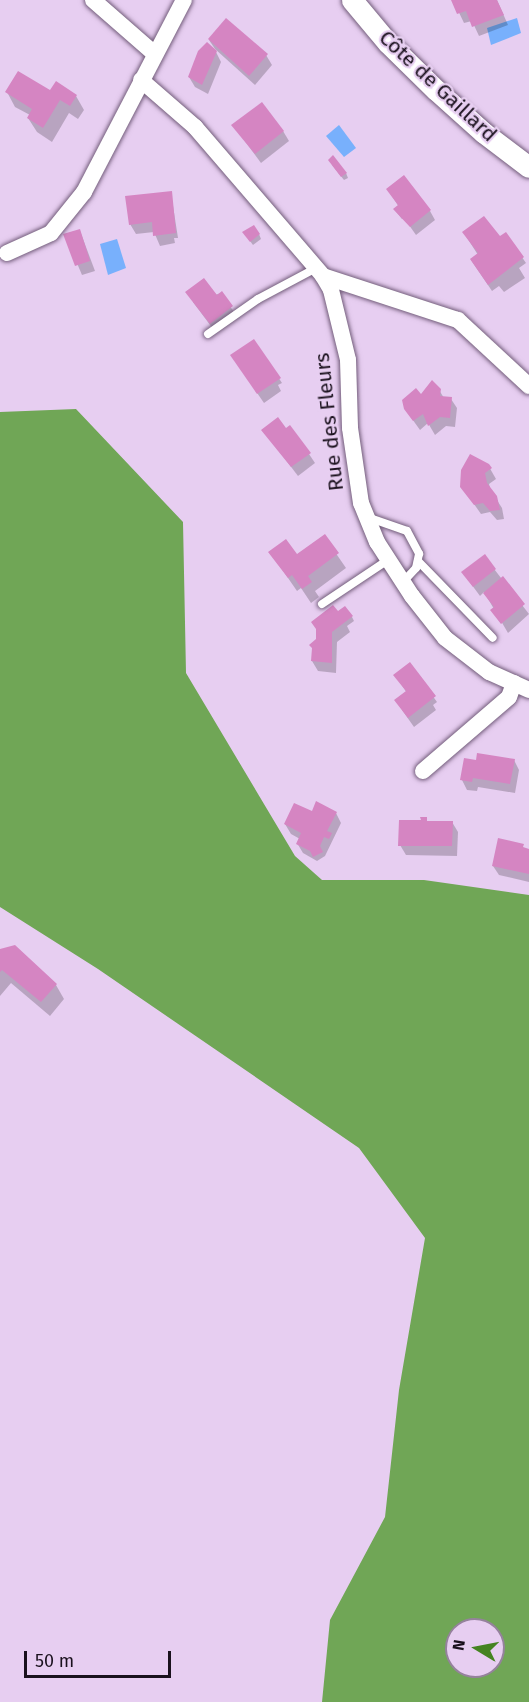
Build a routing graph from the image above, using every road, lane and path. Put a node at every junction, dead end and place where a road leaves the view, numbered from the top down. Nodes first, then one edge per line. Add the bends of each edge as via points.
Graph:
1 (93, 0) edge
2 (184, 0) edge
3 (352, 0) edge
4 (155, 54) junction
5 (141, 80) junction
6 (529, 167) edge
7 (7, 253) dead end
8 (319, 272) junction
9 (207, 334) dead end
10 (529, 386) edge
11 (366, 517) junction
12 (388, 560) junction
13 (418, 561) junction
14 (403, 582) junction
15 (322, 604) dead end
16 (493, 638) dead end
17 (522, 687) edge
18 (423, 771) dead end

1 - 4 street
2 - 4 street
3 - 6 street, Côte de Gaillard via 388,43 436,90
4 - 5 street
5 - 7 street via 84,192 51,233
5 - 8 street, Rue des Fleurs via 195,127
8 - 9 lane via 258,299
8 - 10 street via 458,320
8 - 11 street, Rue des Fleurs via 331,290 348,360 350,428
11 - 12 street, Rue des Fleurs
11 - 13 lane via 407,531 419,554
12 - 14 street, Rue des Fleurs
12 - 15 lane
13 - 14 lane
13 - 16 lane
14 - 17 street, Rue des Fleurs via 445,638 489,672
17 - 18 street

